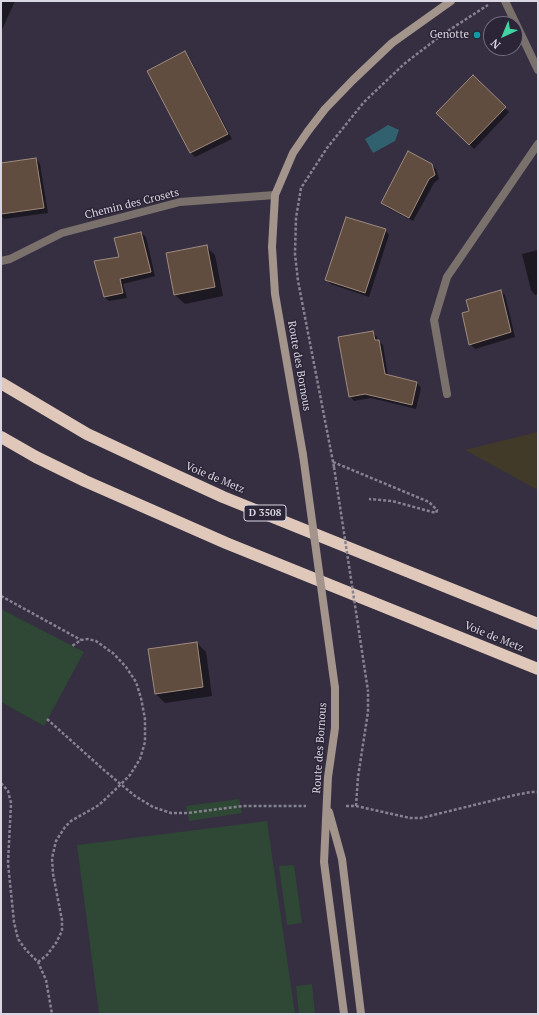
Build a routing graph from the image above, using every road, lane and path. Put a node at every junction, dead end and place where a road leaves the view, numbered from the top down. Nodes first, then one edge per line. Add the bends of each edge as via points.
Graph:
1 (451, 1) edge
2 (494, 1) edge
3 (505, 1) edge
4 (538, 70) edge
5 (538, 144) edge
6 (275, 195) junction
7 (1, 261) edge
8 (1, 383) edge
9 (447, 394) dead end
10 (1, 437) edge
11 (333, 462) junction
12 (369, 499) dead end
13 (1, 596) edge
14 (538, 624) edge
15 (81, 640) junction
16 (72, 646) dead end
17 (538, 669) edge
18 (47, 719) dead end
19 (1, 783) edge
20 (121, 785) junction
21 (538, 792) edge
22 (327, 805) junction
23 (306, 806) dead end
24 (356, 806) junction
25 (38, 962) junction
26 (52, 1014) edge
27 (344, 1014) edge
28 (361, 1014) edge

1 - 6 street, Route des Bornous via 392,43 325,109 293,153
2 - 11 path via 443,34 404,64 364,102 327,148 301,188 296,218 295,254 298,281
3 - 4 street
5 - 9 street via 447,277 434,320
6 - 7 street, Chemin des Crosets via 180,202 62,233
6 - 22 street, Route des Bornous, bridge via 272,247 275,294 303,455 335,688 335,728
8 - 14 highway, Voie de Metz / D 3508 via 87,434 203,488
10 - 17 highway, Voie de Metz via 85,481 226,543
11 - 12 path via 429,502 437,510 436,513
11 - 24 path, bridge via 368,691 368,712
13 - 15 path
15 - 16 path
15 - 20 path via 96,641 118,658 136,682 141,698 145,719 145,742 140,759
18 - 20 path
19 - 25 path via 8,791 11,803 8,862 14,922 18,939
20 - 23 path via 153,807 171,813 243,806
20 - 25 path via 99,805 65,827 56,842 52,858 53,874 62,931 47,955
21 - 24 path via 515,795 421,818
22 - 24 path
22 - 27 street, Route des Bornous via 324,862
22 - 28 street, Route des Bornous via 342,859
25 - 26 path via 46,980

